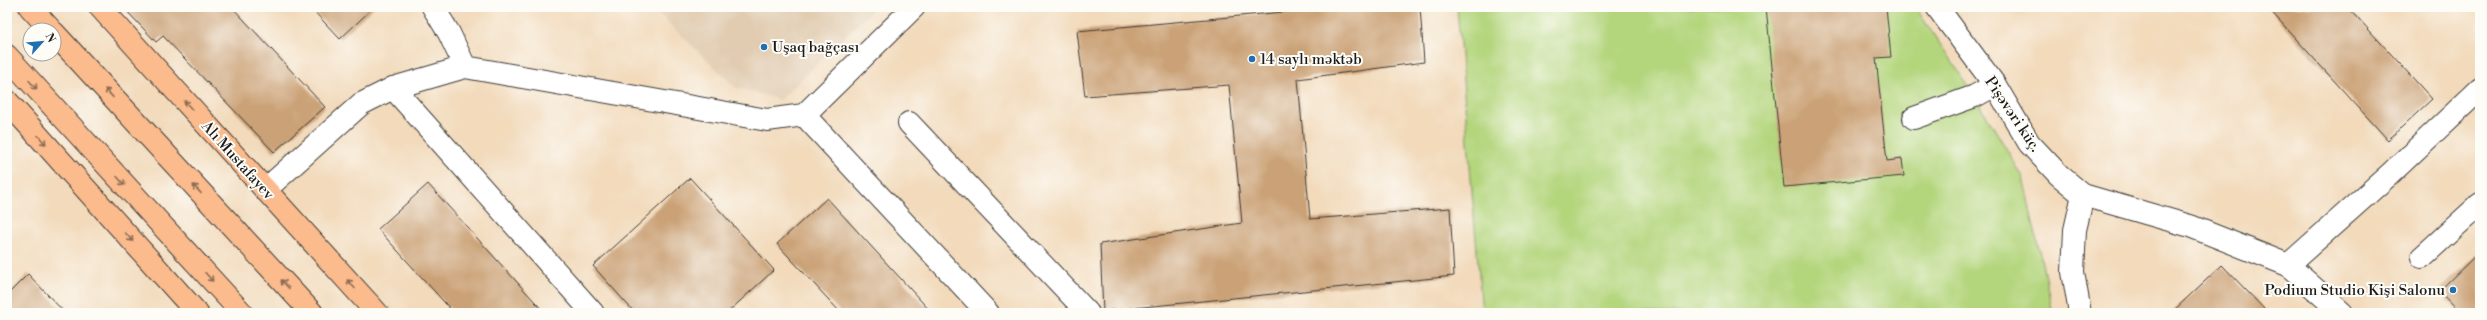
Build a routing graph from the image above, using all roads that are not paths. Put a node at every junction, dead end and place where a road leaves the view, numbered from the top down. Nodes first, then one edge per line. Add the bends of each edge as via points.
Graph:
1 (30, 7) edge
2 (100, 7) edge
3 (433, 7) edge
4 (914, 7) edge
5 (1937, 7) edge
6 (44, 22) edge
7 (62, 42) edge
8 (7, 56) edge
9 (465, 67) junction
10 (1995, 85) junction
11 (393, 88) junction
12 (2480, 89) edge
13 (7, 101) edge
14 (804, 115) junction
15 (1914, 118) dead end
16 (909, 123) dead end
17 (265, 190) junction
18 (2083, 195) junction
19 (2480, 204) edge
20 (2422, 257) dead end
21 (2288, 265) junction
22 (197, 313) edge
23 (242, 313) edge
24 (312, 313) edge
25 (378, 313) edge
26 (593, 313) edge
27 (988, 313) edge
28 (1088, 313) edge
29 (2080, 313) edge
30 (2342, 313) edge

1 - 6 main road
17 -> 2 main road, Alı Mustafayev
3 - 9 street via 450,33
4 - 14 street
5 - 10 street, Pişəvəri küç.
24 -> 7 main road
8 -> 23 main road
9 - 11 street
9 - 14 street via 767,120
10 - 15 street via 1975,96
10 - 18 street, Pişəvəri küç. via 2029,143 2059,176
11 - 17 street via 361,104
11 - 26 street
12 - 21 street
13 -> 22 main road
14 - 27 street
16 - 28 street
25 -> 17 main road, Alı Mustafayev
18 - 21 street via 2190,226
18 - 29 street via 2075,230 2073,272
19 - 20 street
21 - 30 street

